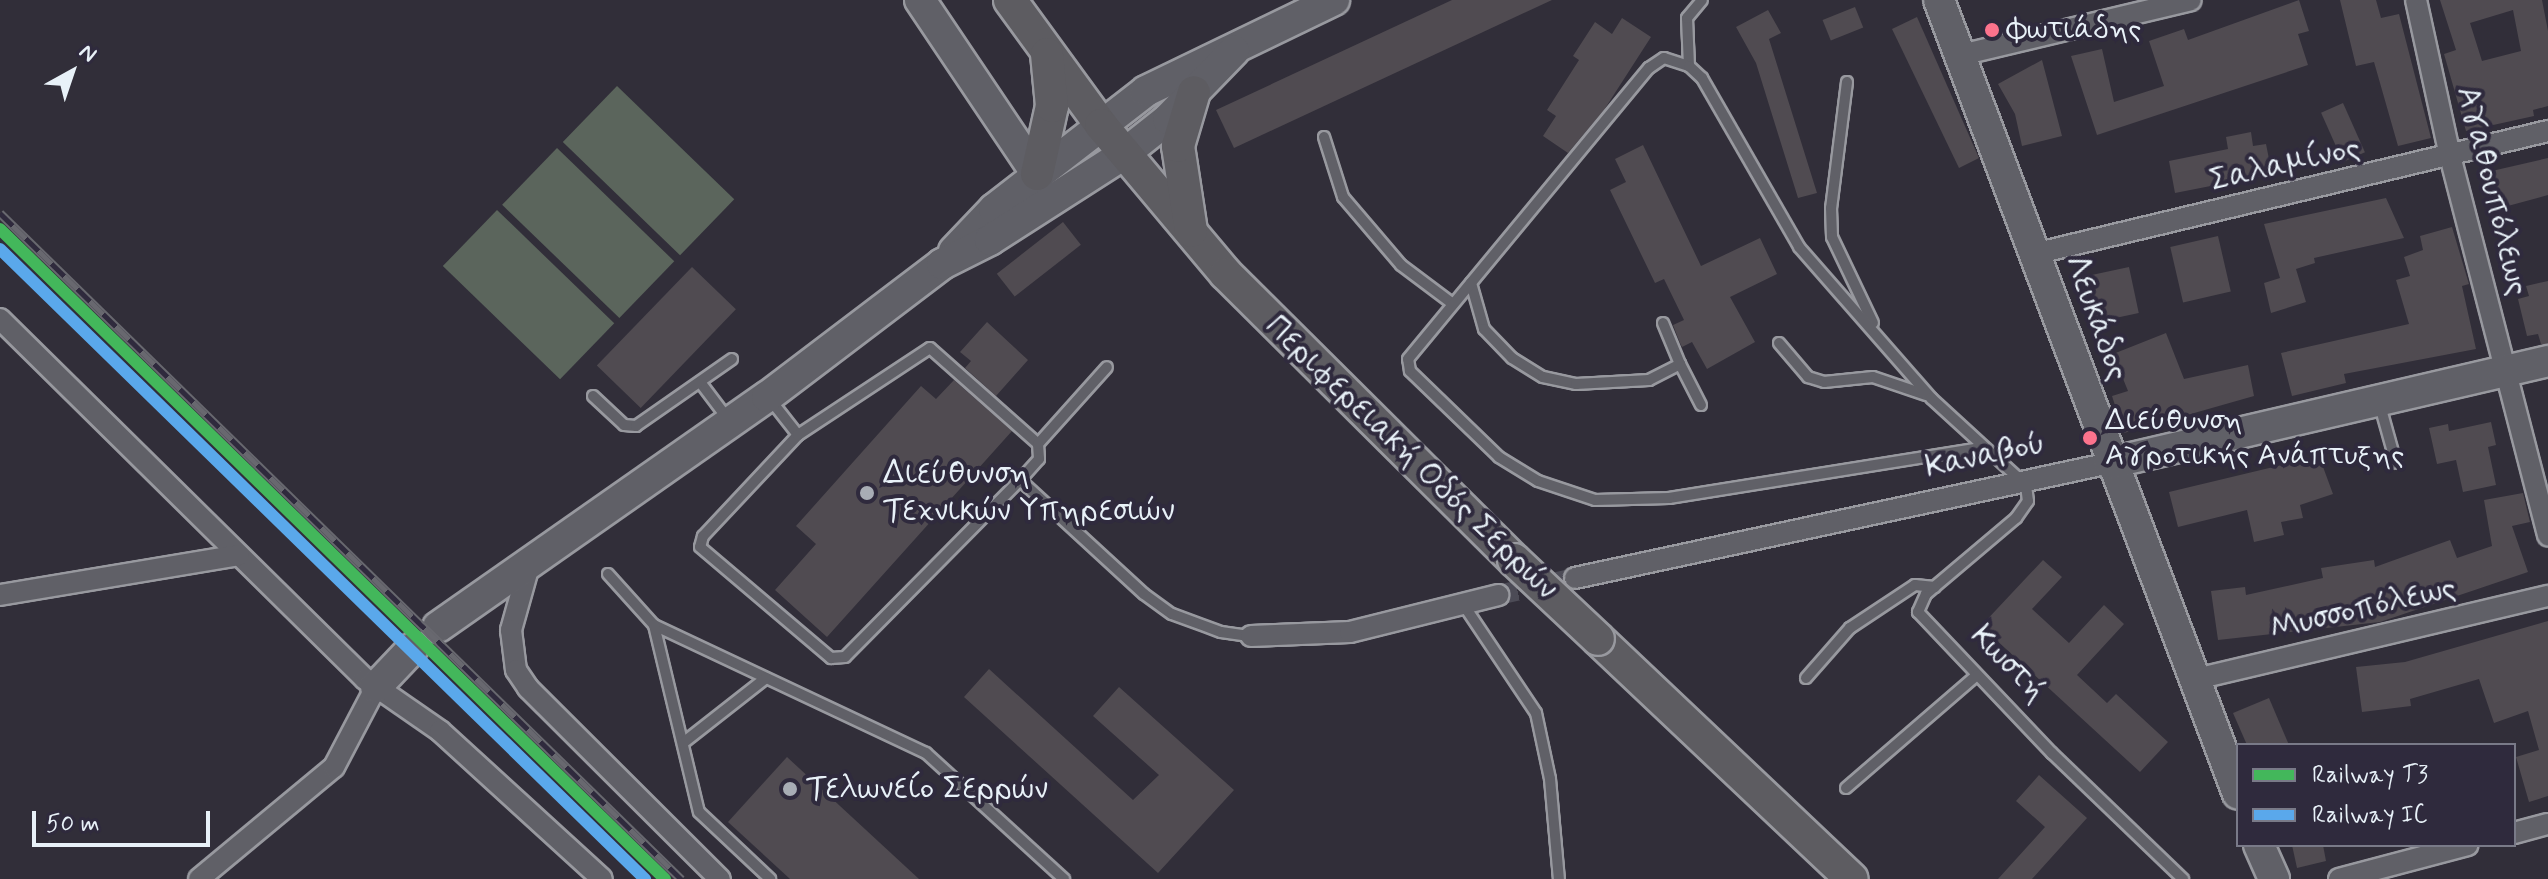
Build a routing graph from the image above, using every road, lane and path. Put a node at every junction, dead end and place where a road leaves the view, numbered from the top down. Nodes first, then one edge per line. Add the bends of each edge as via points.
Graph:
1 (920, 0) edge
2 (1010, 0) edge
3 (1334, 0) edge
4 (1702, 0) edge
5 (1939, 0) edge
6 (2191, 0) edge
7 (2416, 0) edge
8 (1046, 51) junction
9 (1234, 51) junction
10 (1961, 55) junction
11 (1689, 66) junction
12 (1847, 82) dead end
13 (1194, 92) junction
14 (1101, 125) junction
15 (2548, 131) edge
16 (1324, 137) dead end
17 (1124, 154) junction
18 (2450, 156) junction
19 (1037, 174) junction
20 (1193, 238) junction
21 (2034, 254) junction
22 (942, 264) junction
23 (1471, 283) junction
24 (1453, 304) junction
25 (0, 319) edge
26 (1663, 323) dead end
27 (1879, 336) junction
28 (1779, 343) dead end
29 (732, 359) dead end
30 (2548, 361) edge
31 (1680, 364) junction
32 (1107, 367) dead end
33 (2506, 370) junction
34 (700, 382) junction
35 (593, 396) dead end
36 (767, 397) junction
37 (1931, 398) junction
38 (2378, 400) junction
39 (1701, 405) dead end
40 (730, 421) junction
41 (798, 435) junction
42 (1038, 444) junction
43 (1981, 448) junction
44 (2110, 463) junction
45 (2396, 463) dead end
46 (1020, 480) junction
47 (2026, 485) junction
48 (2548, 536) edge
49 (239, 555) junction
50 (531, 558) junction
51 (608, 574) dead end
52 (1575, 578) tunnel mouth
53 (1935, 587) junction
54 (0, 595) edge
55 (1498, 595) tunnel mouth
56 (2548, 596) edge
57 (1463, 604) junction
58 (654, 625) junction
59 (438, 627) dead end
60 (1251, 636) joint
61 (413, 648) dead end
62 (1977, 675) junction
63 (766, 678) junction
64 (1806, 678) dead end
65 (2192, 680) junction
66 (376, 687) junction
67 (683, 743) junction
68 (1846, 788) dead end
69 (2236, 789) edge
70 (2548, 824) edge
71 (2516, 832) edge
72 (2260, 847) edge
73 (2460, 847) edge
74 (199, 879) edge
75 (602, 879) edge
76 (720, 879) edge
77 (770, 879) edge
78 (1064, 879) edge
79 (1559, 879) edge
80 (1852, 879) edge
81 (2183, 879) edge
82 (2274, 879) edge
83 (2339, 879) edge

1 - 19 street
2 - 8 main road, Περιφερειακή Οδός Σερρών
3 - 9 street
4 - 11 lane via 1687,18
5 - 10 street, Λευκάδος
6 - 10 street
7 - 18 street, Αγαθουπόλεως
8 - 14 main road, Περιφερειακή Οδός Σερρών
8 - 19 main road via 1052,106
9 - 13 street
9 - 14 street via 1163,80
10 - 21 street, Λευκάδος
11 - 23 lane via 1664,58 1649,68
11 - 27 lane via 1702,78 1799,247
12 - 27 lane via 1832,237
13 - 17 street
13 - 20 main road via 1178,146
14 - 17 main road, Περιφερειακή Οδός Σερρών
14 - 19 street
15 - 18 street, Σαλαμίνος
16 - 24 lane via 1343,197 1401,265
17 - 20 main road, Περιφερειακή Οδός Σερρών
17 - 22 street via 990,240
18 - 21 street, Σαλαμίνος
18 - 33 street, Αγαθουπόλεως
19 - 22 street via 978,224
20 - 80 main road, Περιφερειακή Οδός Σερρών, bridge via 1514,560
21 - 44 street, Λευκάδος
22 - 36 street
23 - 24 lane
23 - 31 lane via 1484,329 1512,358 1543,377 1576,384 1649,380
24 - 43 lane via 1408,359 1410,371 1499,457 1569,494 1626,502 1669,498
25 - 49 street
26 - 31 lane
27 - 37 lane
28 - 37 lane via 1808,377 1824,382 1873,377
29 - 34 lane
30 - 33 street, Καναβού
31 - 39 lane
32 - 42 lane
33 - 38 street, Καναβού
33 - 48 street, Αγαθουπόλεως
34 - 35 lane via 636,426 624,425
34 - 40 lane
36 - 40 street
36 - 41 lane
37 - 43 lane
38 - 44 street, Καναβού
38 - 45 lane
40 - 50 street
41 - 42 lane via 925,348
41 - 46 lane via 703,536 700,547 836,660 845,657
42 - 46 lane via 1039,459
43 - 47 lane
44 - 47 street, Καναβού
44 - 65 street, Λευκάδος
46 - 60 lane via 1172,614 1221,632
47 - 52 street, Καναβού
47 - 53 lane, Κωστή via 2028,501 2016,518
49 - 54 street
49 - 66 street
50 - 59 street
50 - 76 street via 511,630 516,670
51 - 58 lane
53 - 62 lane, Κωστή via 1921,599 1918,612
53 - 64 lane via 1915,585 1850,628
55 - 57 street
56 - 65 street, Μυσσοπόλεως
57 - 60 street via 1350,632
57 - 79 lane via 1536,713 1550,779
58 - 63 lane
58 - 67 lane
61 - 66 street
62 - 68 lane
62 - 81 lane, Κωστή
63 - 67 lane
63 - 78 lane via 926,753
65 - 69 street, Λευκάδος
66 - 74 street via 334,767
66 - 75 street via 440,731
67 - 77 lane via 699,812
70 - 71 street
72 - 82 street
73 - 83 street

